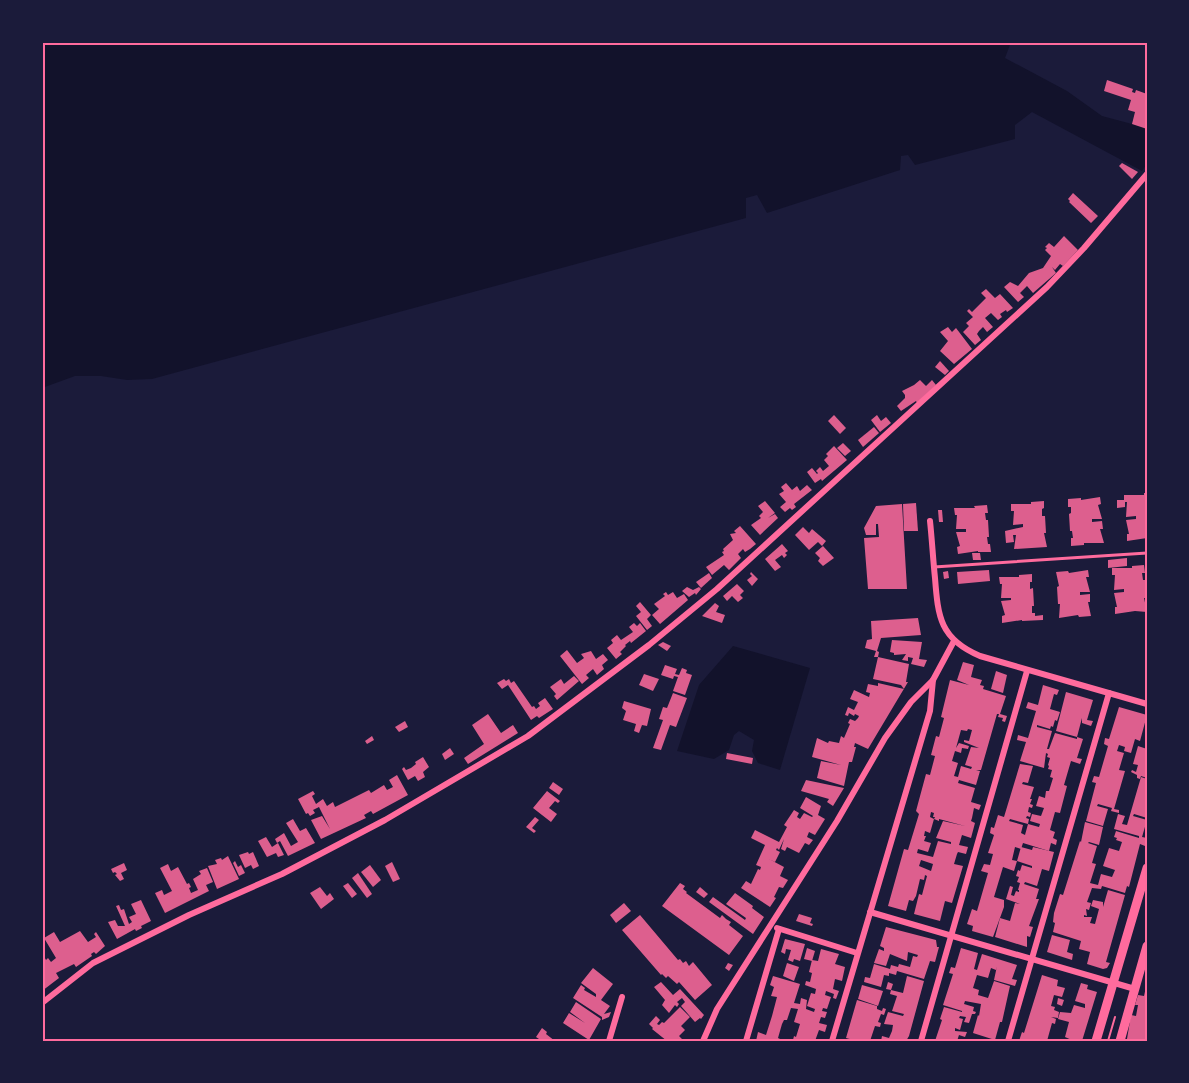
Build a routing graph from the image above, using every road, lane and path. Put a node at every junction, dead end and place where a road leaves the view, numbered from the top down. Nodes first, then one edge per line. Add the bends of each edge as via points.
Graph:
1 (1147, 174) edge
2 (930, 522) dead end
3 (1147, 553) edge
4 (934, 567) junction
5 (954, 641) junction
6 (1027, 671) junction
7 (933, 680) junction
8 (1109, 693) junction
9 (1147, 704) edge
10 (1147, 868) edge
11 (870, 912) junction
12 (771, 926) junction
13 (779, 929) junction
14 (952, 936) junction
15 (1147, 946) edge
16 (857, 953) junction
17 (1032, 960) junction
18 (1113, 982) junction
19 (1135, 989) junction
20 (622, 997) dead end
21 (42, 1003) edge
22 (609, 1041) edge
23 (703, 1041) edge
24 (746, 1041) edge
25 (832, 1041) edge
26 (921, 1041) edge
27 (1008, 1041) edge
28 (1096, 1041) edge
29 (1119, 1041) edge

1 - 21 street via 1047,287 717,589 528,736 385,820 282,874 93,963
2 - 4 street
3 - 4 lane
4 - 5 street via 937,611
5 - 6 street via 974,654
5 - 7 street
6 - 8 street
6 - 14 street
7 - 11 street via 930,711
7 - 12 street via 885,738
8 - 9 street
8 - 17 street
10 - 18 main road
11 - 14 street
11 - 16 street
12 - 13 street
12 - 23 street via 717,1009
13 - 16 street
13 - 24 street
14 - 17 street
14 - 26 street
15 - 19 main road
16 - 25 street
17 - 18 street
17 - 27 street
18 - 19 street
18 - 28 main road
19 - 29 main road
20 - 22 street

